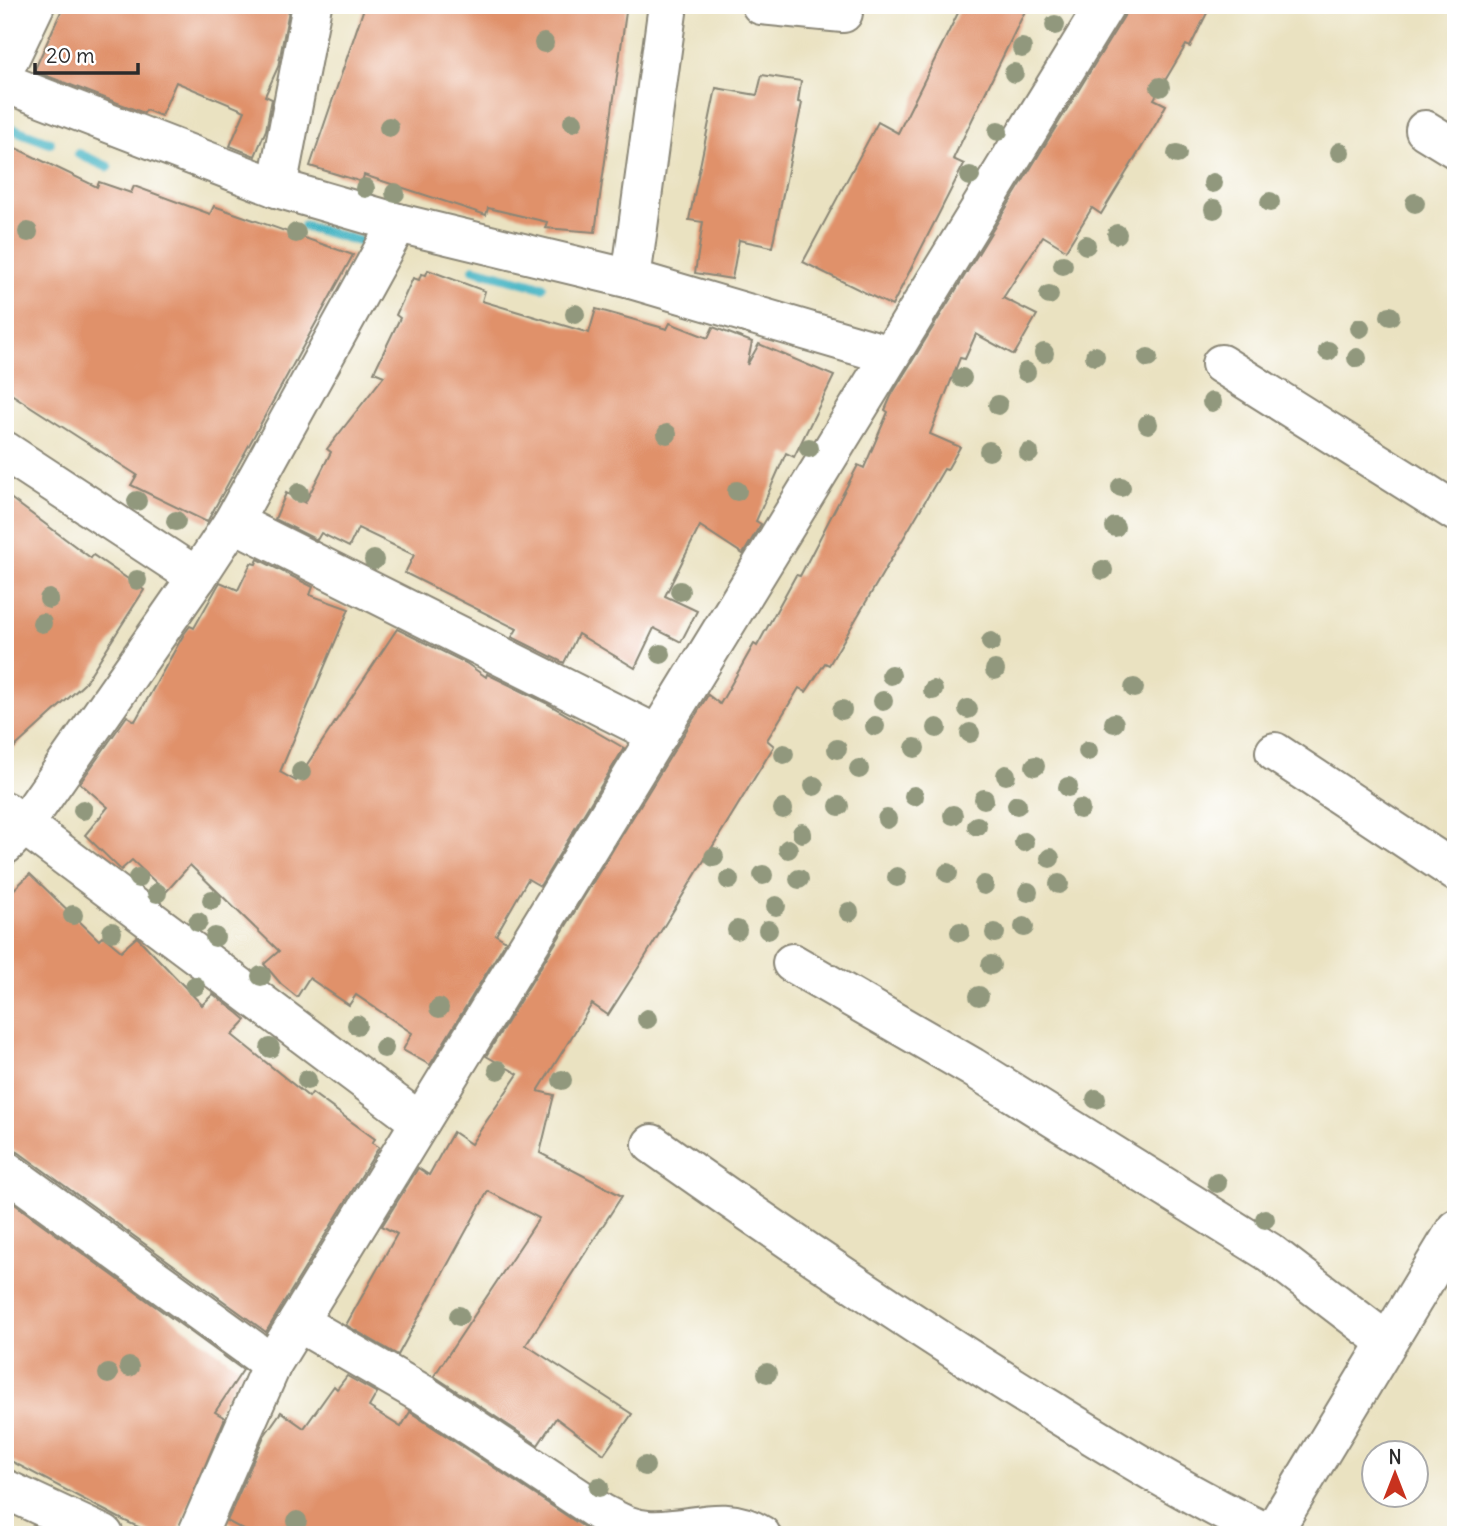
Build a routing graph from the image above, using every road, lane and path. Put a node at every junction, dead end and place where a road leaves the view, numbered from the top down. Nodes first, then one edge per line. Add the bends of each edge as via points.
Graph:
1 (35, 5) edge
2 (312, 5) edge
3 (668, 5) edge
4 (761, 5) edge
5 (1105, 5) edge
6 (843, 13) dead end
7 (5, 68) edge
8 (5, 83) edge
9 (277, 188) junction
10 (398, 223) junction
11 (631, 279) junction
12 (890, 355) junction
13 (1221, 364) dead end
14 (5, 451) edge
15 (1456, 512) edge
16 (233, 522) junction
17 (197, 578) junction
18 (658, 735) junction
19 (1275, 752) dead end
20 (11, 827) edge
21 (1456, 872) edge
22 (792, 963) dead end
23 (420, 1122) junction
24 (652, 1144) dead end
25 (5, 1170) edge
26 (1456, 1229) edge
27 (298, 1322) junction
28 (1387, 1342) junction
29 (272, 1364) junction
30 (5, 1489) edge
31 (752, 1530) edge
32 (104, 1535) edge
33 (197, 1535) edge
34 (1271, 1535) edge

1 - 7 street
2 - 9 street
3 - 11 street
4 - 6 street
5 - 12 street
8 - 9 street
9 - 10 street
10 - 11 street
10 - 16 street
11 - 12 street
12 - 18 street
13 - 15 street
14 - 17 street
16 - 17 street
16 - 18 street
17 - 20 street
18 - 23 street
19 - 21 street
20 - 23 street
22 - 28 street via 972,1067 1269,1252
23 - 27 street
24 - 34 street via 972,1362 1214,1508
25 - 29 street
26 - 28 street
27 - 29 street
27 - 31 street via 424,1395 627,1527 648,1530 694,1524
28 - 34 street
29 - 33 street
30 - 32 street

